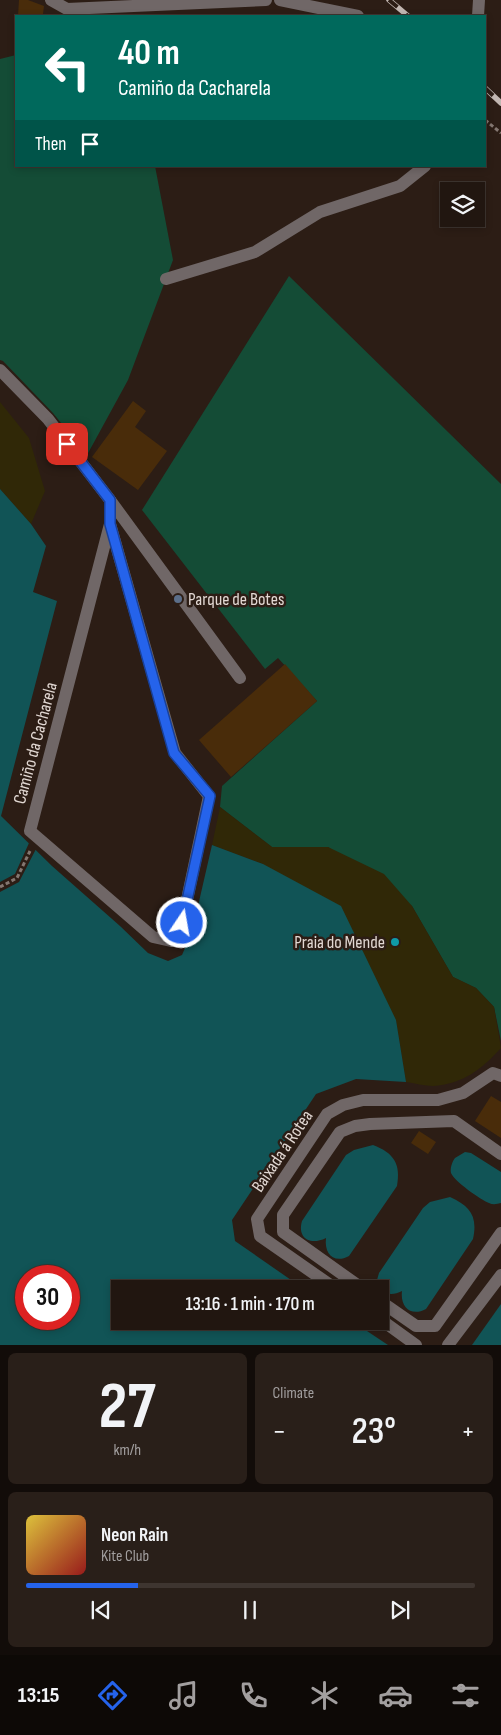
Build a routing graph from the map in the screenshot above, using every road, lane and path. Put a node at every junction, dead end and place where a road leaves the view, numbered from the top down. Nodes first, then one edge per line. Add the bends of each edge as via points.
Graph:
1 (51, 0) edge
2 (266, 0) edge
3 (280, 0) edge
4 (479, 0) edge
5 (353, 15) edge
6 (478, 15) edge
7 (486, 121) edge
8 (501, 133) edge
9 (424, 167) edge
10 (166, 280) dead end
11 (0, 370) edge
12 (110, 500) junction
13 (110, 524) junction
14 (240, 678) dead end
15 (37, 837) junction
16 (0, 887) edge
17 (501, 1076) edge
18 (501, 1154) edge
19 (501, 1232) edge
20 (501, 1275) edge
21 (323, 1280) edge
22 (350, 1280) edge
23 (389, 1307) edge
24 (389, 1326) edge
25 (416, 1345) edge
26 (448, 1345) edge

1 - 2 street via 66,8
3 - 5 street
4 - 6 street
7 - 8 path
9 - 10 street via 400,186 320,212 255,252
11 - 12 street via 48,419
12 - 13 street, Camiño da Cacharela
12 - 14 street
13 - 15 street, Camiño da Cacharela via 30,831
13 - 15 street, Camiño da Cacharela via 174,753 210,796 182,923 170,941 153,937
15 - 16 path via 17,878
17 - 21 street, Baixada á Rotea via 493,1073 464,1093 438,1100 363,1100 343,1105 327,1114 257,1219 260,1236
18 - 22 street via 454,1122 370,1124 340,1132 283,1215 283,1232
19 - 23 street via 435,1326 416,1326
20 - 26 street
24 - 25 street

